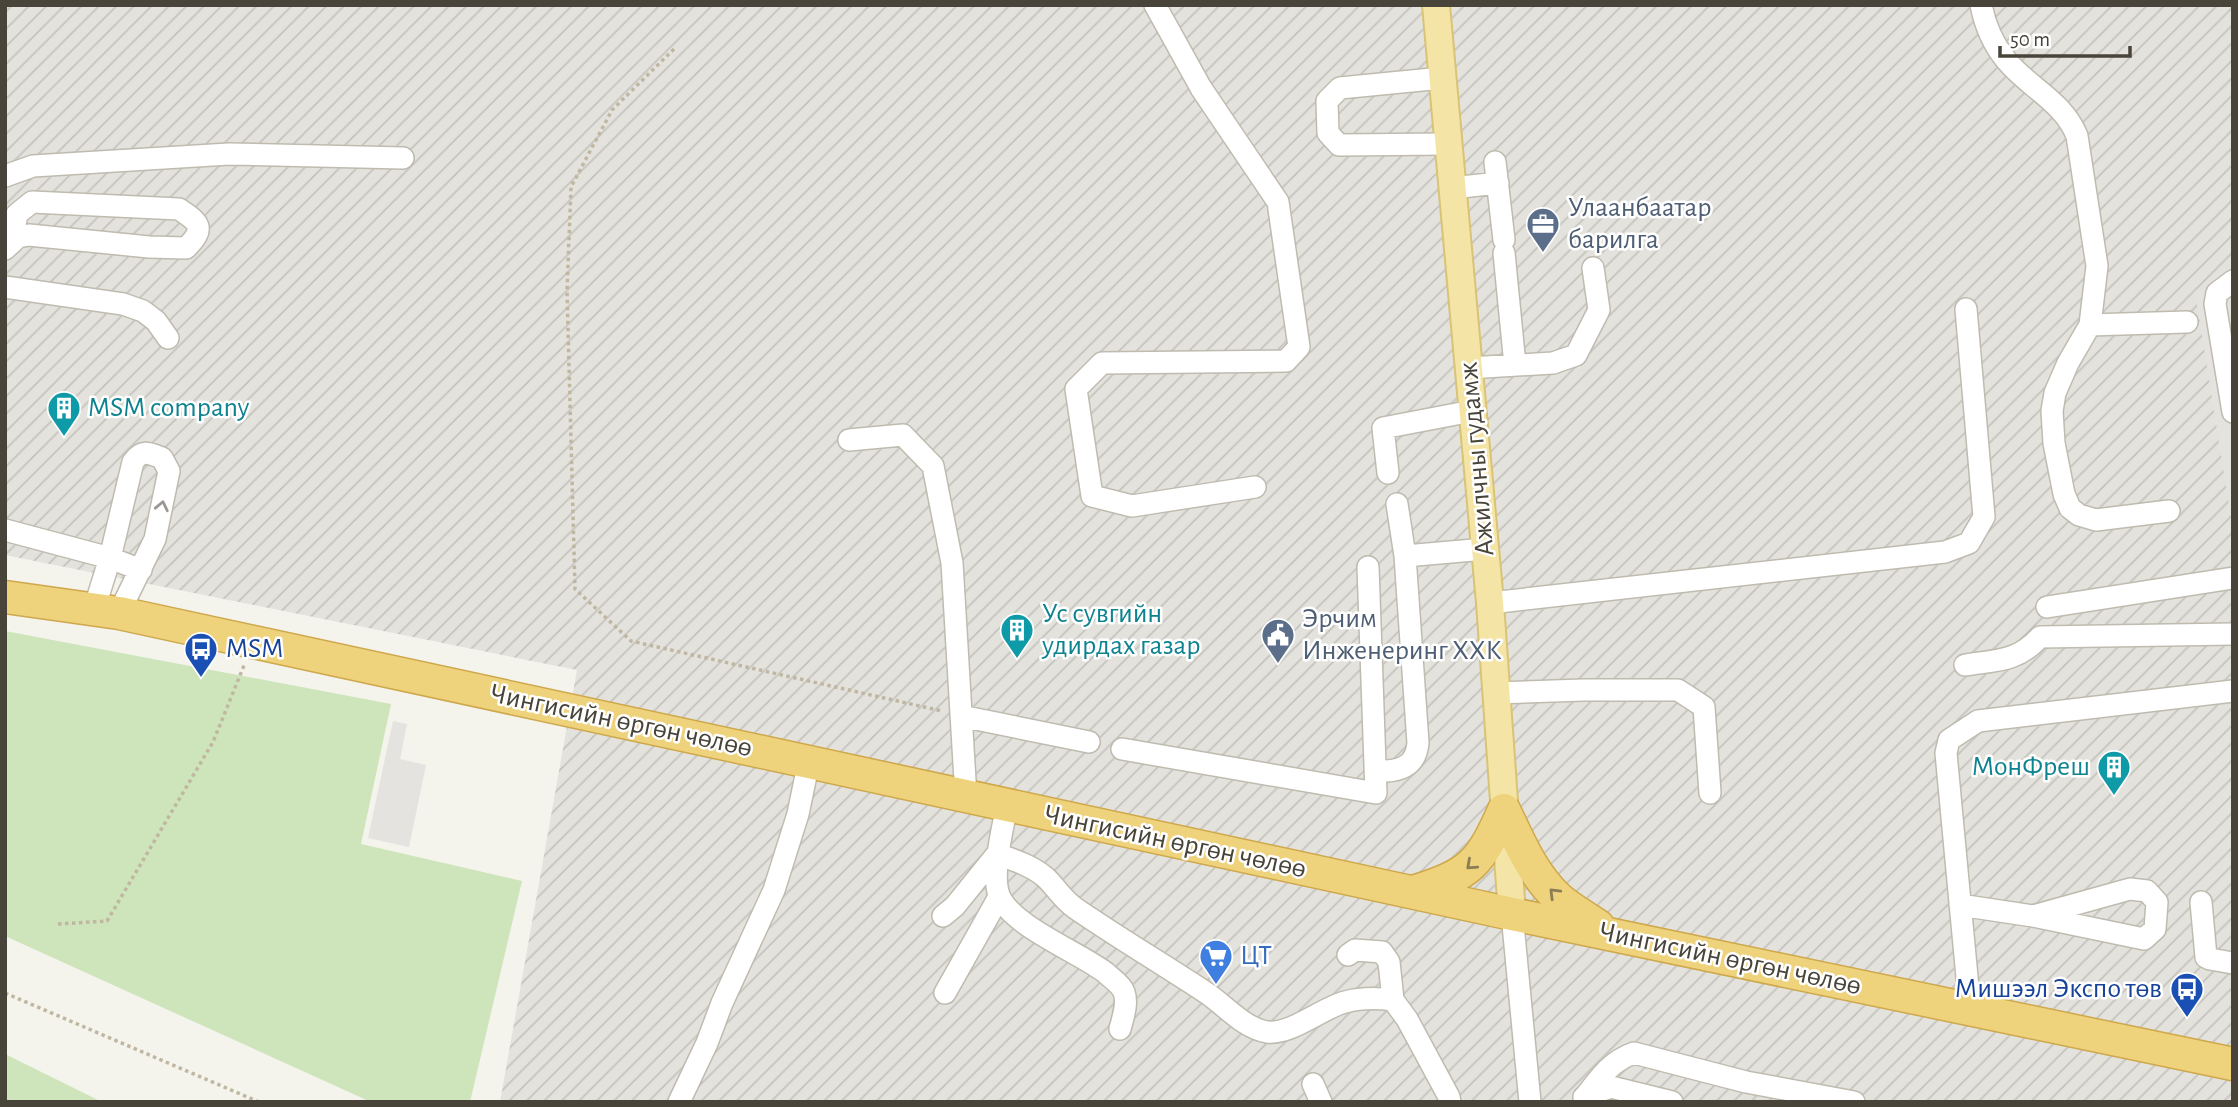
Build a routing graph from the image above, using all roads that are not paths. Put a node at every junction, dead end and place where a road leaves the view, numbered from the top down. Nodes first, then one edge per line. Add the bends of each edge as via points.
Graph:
1 (1155, 5) edge
2 (1436, 5) edge
3 (1981, 5) edge
4 (1442, 78) junction
5 (1448, 144) junction
6 (403, 158) dead end
7 (5, 176) edge
8 (1452, 188) junction
9 (12, 243) edge
10 (1593, 268) dead end
11 (2233, 281) edge
12 (5, 287) edge
13 (1966, 309) dead end
14 (2187, 322) dead end
15 (2090, 325) junction
16 (168, 338) dead end
17 (1514, 365) junction
18 (1468, 368) junction
19 (1472, 411) junction
20 (2233, 412) edge
21 (849, 440) dead end
22 (1388, 473) dead end
23 (1255, 487) dead end
24 (1397, 505) dead end
25 (2169, 511) dead end
26 (5, 530) edge
27 (1485, 549) junction
28 (1405, 555) junction
29 (110, 558) junction
30 (1368, 566) dead end
31 (141, 570) junction
32 (2233, 578) edge
33 (5, 580) edge
34 (5, 597) edge
35 (1490, 603) junction
36 (2048, 607) dead end
37 (107, 610) junction
38 (2233, 634) edge
39 (1965, 665) dead end
40 (2233, 691) edge
41 (1496, 693) junction
42 (961, 716) junction
43 (1089, 742) dead end
44 (1122, 749) dead end
45 (809, 761) junction
46 (1386, 771) dead end
47 (1710, 793) dead end
48 (966, 797) junction
49 (1007, 805) junction
50 (1504, 810) junction
51 (998, 854) junction
52 (1413, 892) junction
53 (999, 897) junction
54 (2200, 902) dead end
55 (1960, 905) junction
56 (1512, 914) junction
57 (943, 916) dead end
58 (2033, 916) junction
59 (1609, 934) junction
60 (1348, 955) dead end
61 (2233, 963) edge
62 (945, 993) dead end
63 (1393, 1000) junction
64 (1970, 1009) junction
65 (1120, 1029) dead end
66 (2233, 1064) edge
67 (1583, 1099) edge
68 (679, 1102) edge
69 (1450, 1102) edge
70 (1530, 1102) edge
71 (1672, 1102) edge
72 (1854, 1102) edge

1 - 23 street via 1201,88 1278,202 1298,347 1286,361 1102,363 1076,389 1092,496 1132,506
2 - 4 main road, Ажилчны гудамж
3 - 15 street via 1987,29 2006,60 2070,119 2077,136 2097,266
4 - 5 main road, Ажилчны гудамж
4 - 5 street via 1340,88 1327,101 1328,133 1339,145
5 - 8 main road, Ажилчны гудамж
6 - 7 street via 229,154 33,166
8 - 17 street via 1497,173
8 - 18 main road, Ажилчны гудамж
9 - 9 street via 17,214 32,202 179,209 199,225 186,248 29,234
10 - 17 street via 1599,310 1576,355 1553,363
11 - 20 street via 2217,293 2215,304
12 - 16 street via 123,304 143,311
13 - 35 street via 1984,517 1969,543 1945,552
14 - 15 street
15 - 25 street via 2068,363 2052,411 2053,443 2067,501 2079,515 2096,520
17 - 18 street
18 - 19 main road, Ажилчны гудамж
19 - 22 street via 1383,428
19 - 27 main road, Ажилчны гудамж
21 - 42 street via 903,435 933,466 952,563
24 - 28 street
26 - 29 street
27 - 28 street
27 - 35 main road, Ажилчны гудамж
28 - 46 street via 1417,755 1402,768
29 - 31 street
31 -> 29 street via 155,539 169,471 162,458 145,452 133,462
29 - 37 street
30 - 44 street via 1377,793
31 - 37 street
32 - 36 street
33 - 37 highway, Чингисийн өргөн чөлөө
34 - 37 highway, Чингисийн өргөн чөлөө
35 - 41 main road, Ажилчны гудамж
37 - 45 highway, Чингисийн өргөн чөлөө
38 - 39 street via 2040,637 2014,658
40 - 55 street via 1978,721 1949,740 1946,753
41 - 47 street via 1678,690 1704,707
41 - 50 main road, Ажилчны гудамж
42 - 43 street
42 - 48 street
45 - 48 highway, Чингисийн өргөн чөлөө
45 - 68 street via 774,890
48 - 49 highway, Чингисийн өргөн чөлөө
49 - 51 street
49 - 52 highway, Чингисийн өргөн чөлөө
50 -> 52 highway via 1479,859 1449,881
50 - 56 main road, Ажилчны гудамж
59 -> 50 highway via 1559,899 1542,881
51 - 53 street
51 - 57 street
51 - 63 street via 1046,878 1062,899 1264,1032 1277,1032 1346,1001
52 - 56 highway, Чингисийн өргөн чөлөө
53 - 62 street
53 - 65 street via 1013,916 1119,984 1126,1004
54 - 61 street via 2206,957
55 - 58 street
55 - 64 street
56 - 59 highway, Чингисийн өргөн чөлөө
56 - 70 street
58 - 58 street via 2144,939 2155,929 2157,902 2147,891 2130,889
59 - 64 highway, Чингисийн өргөн чөлөө
60 - 63 street via 1354,950 1382,952 1389,962
63 - 69 street
64 - 66 highway, Чингисийн өргөн чөлөө
67 - 71 street via 1611,1087
67 - 72 street via 1619,1058 1634,1053 1746,1082

